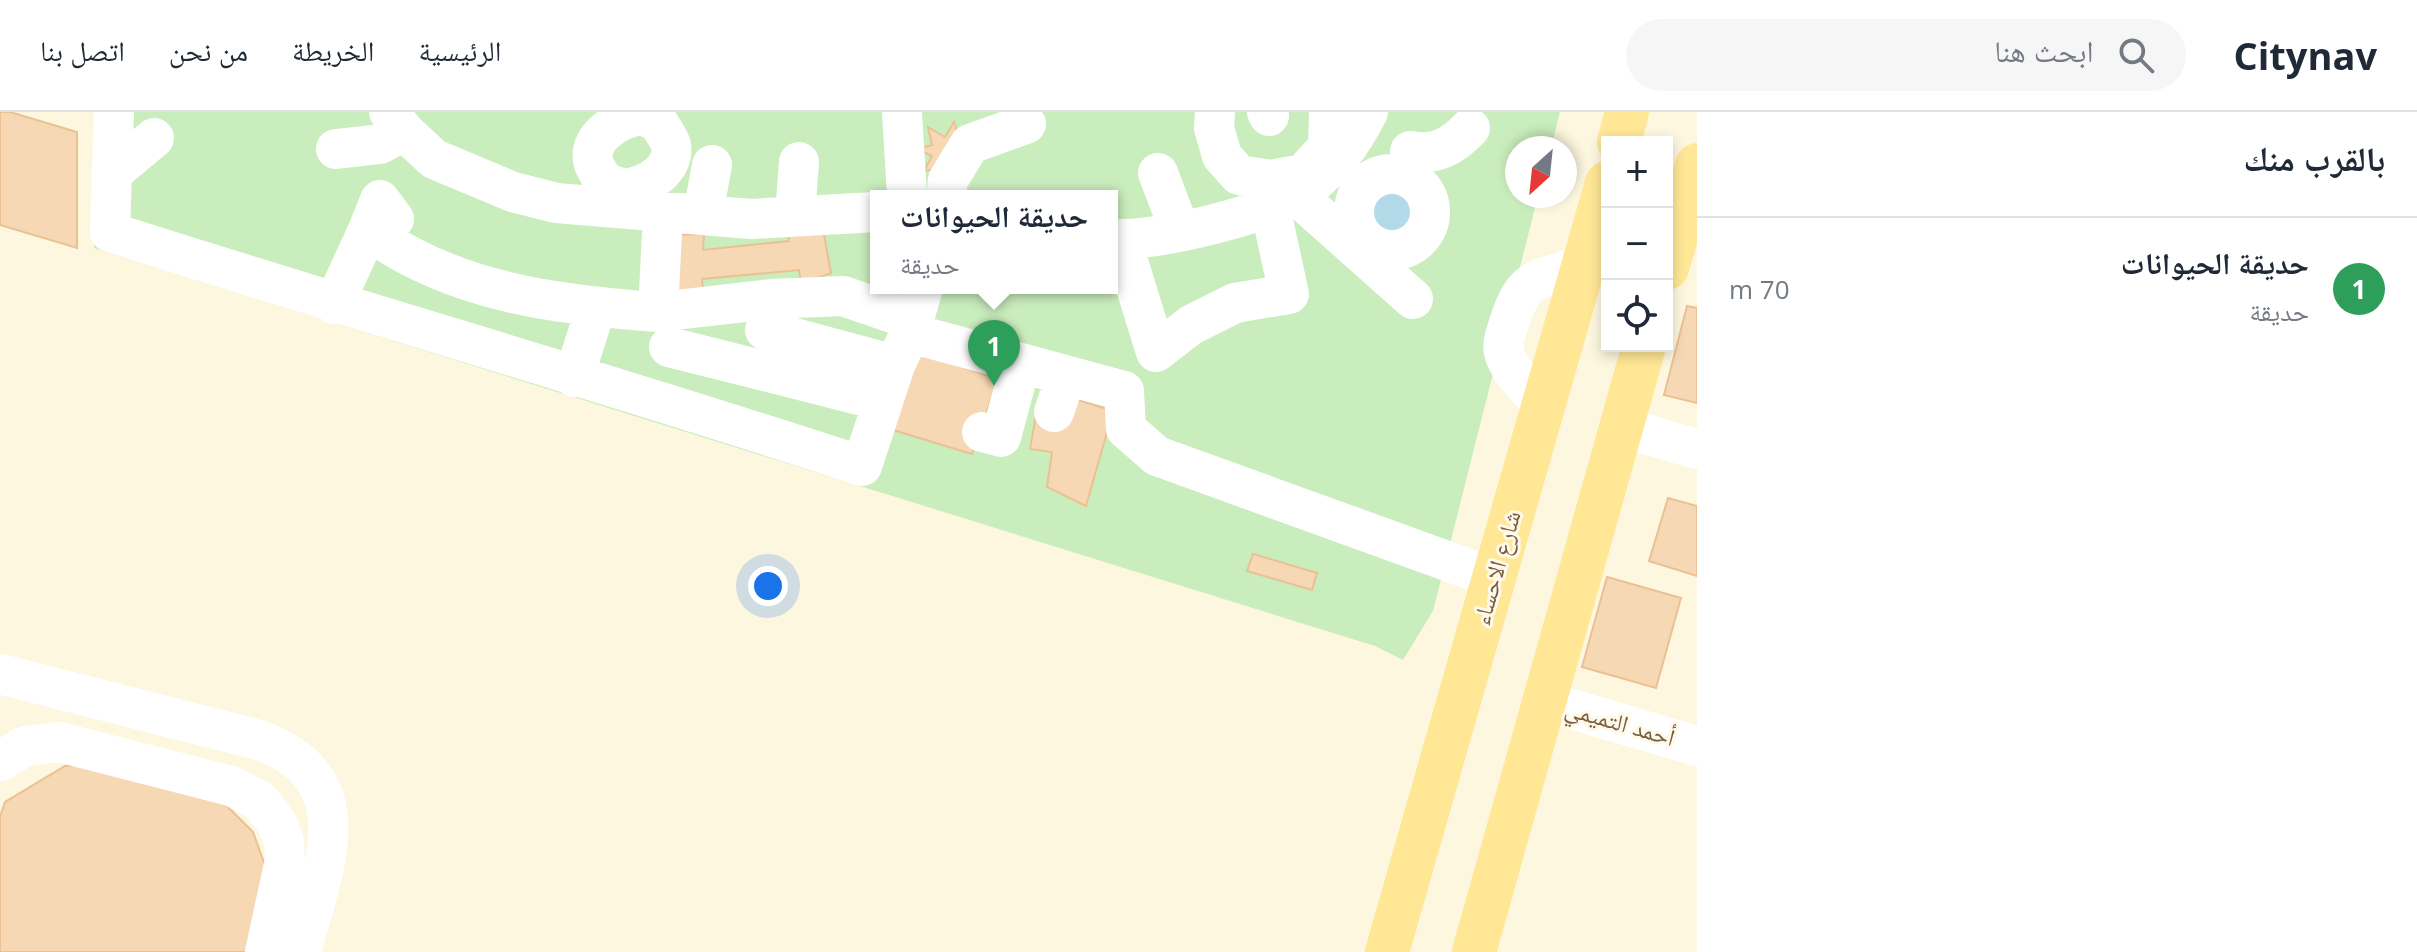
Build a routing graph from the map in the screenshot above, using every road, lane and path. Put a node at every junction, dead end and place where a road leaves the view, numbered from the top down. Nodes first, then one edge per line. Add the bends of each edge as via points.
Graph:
1 (114, 112) edge
2 (902, 112) edge
3 (1215, 112) edge
4 (1627, 112) edge
5 (631, 114) edge
6 (1350, 121) edge
7 (1026, 124) dead end
8 (384, 125) edge
9 (1470, 128) dead end
10 (1621, 136) edge
11 (336, 149) dead end
12 (155, 157) dead end
13 (799, 162) dead end
14 (712, 165) dead end
15 (1697, 165) edge
16 (1158, 173) dead end
17 (111, 174) junction
18 (907, 190) edge
19 (947, 190) edge
20 (1276, 193) junction
21 (616, 197) junction
22 (1601, 204) edge
23 (663, 213) junction
24 (870, 213) edge
25 (703, 214) junction
26 (795, 216) junction
27 (1180, 231) junction
28 (1118, 239) edge
29 (1118, 245) edge
30 (1673, 247) edge
31 (1413, 299) dead end
32 (760, 301) junction
33 (334, 304) junction
34 (596, 307) junction
35 (668, 322) junction
36 (905, 341) edge
37 (1642, 352) edge
38 (1021, 363) junction
39 (755, 368) junction
40 (574, 377) junction
41 (648, 399) junction
42 (739, 426) junction
43 (1621, 427) junction
44 (982, 432) dead end
45 (1697, 449) edge
46 (1494, 578) junction
47 (0, 674) edge
48 (1544, 701) junction
49 (1697, 746) edge
50 (0, 761) edge
51 (265, 952) edge
52 (301, 952) edge
53 (1387, 952) edge
54 (1474, 952) edge

1 - 17 street
2 - 18 street
3 - 20 street via 1222,156 1239,175
4 - 10 main road
5 - 21 street via 610,125 596,143 593,161
5 - 21 street via 658,122 671,146 669,158 661,175
6 - 9 street via 1382,150 1408,163 1418,152 1453,146
6 - 20 street via 1335,163 1304,190
7 - 19 street via 970,144
8 - 11 street
8 - 21 street via 438,162 513,192 556,203
12 - 17 street
13 - 26 street
14 - 25 street
15 - 30 main road
16 - 27 street
17 - 33 street via 110,232
20 - 27 street via 1199,228
20 - 29 street via 1289,294 1235,303 1191,325 1156,352
20 - 31 street
21 - 23 street
22 - 46 main road, شارع الاحساء
23 - 25 street
23 - 35 street
24 - 26 street
25 - 26 street
27 - 28 street
32 - 35 street
32 - 36 street
32 - 36 street via 843,296
32 - 39 street
33 - 34 street via 381,225 418,262 482,286
33 - 40 street
34 - 35 street
34 - 40 street
35 - 39 street
35 - 41 street
36 - 38 street
36 - 39 street
36 - 42 street via 862,466
37 - 43 main road
38 - 44 street via 1001,437
38 - 46 street via 1060,394 1124,391 1126,429 1157,456
39 - 42 street
40 - 41 street
41 - 42 street
43 - 45 street
43 - 48 main road
46 - 53 main road, شارع الاحساء
47 - 52 street via 259,740 293,757 318,786 330,822 330,841
48 - 49 street, أحمد التميمي
48 - 54 main road
50 - 51 street via 25,746 59,742 231,786 260,801 278,825 285,860

